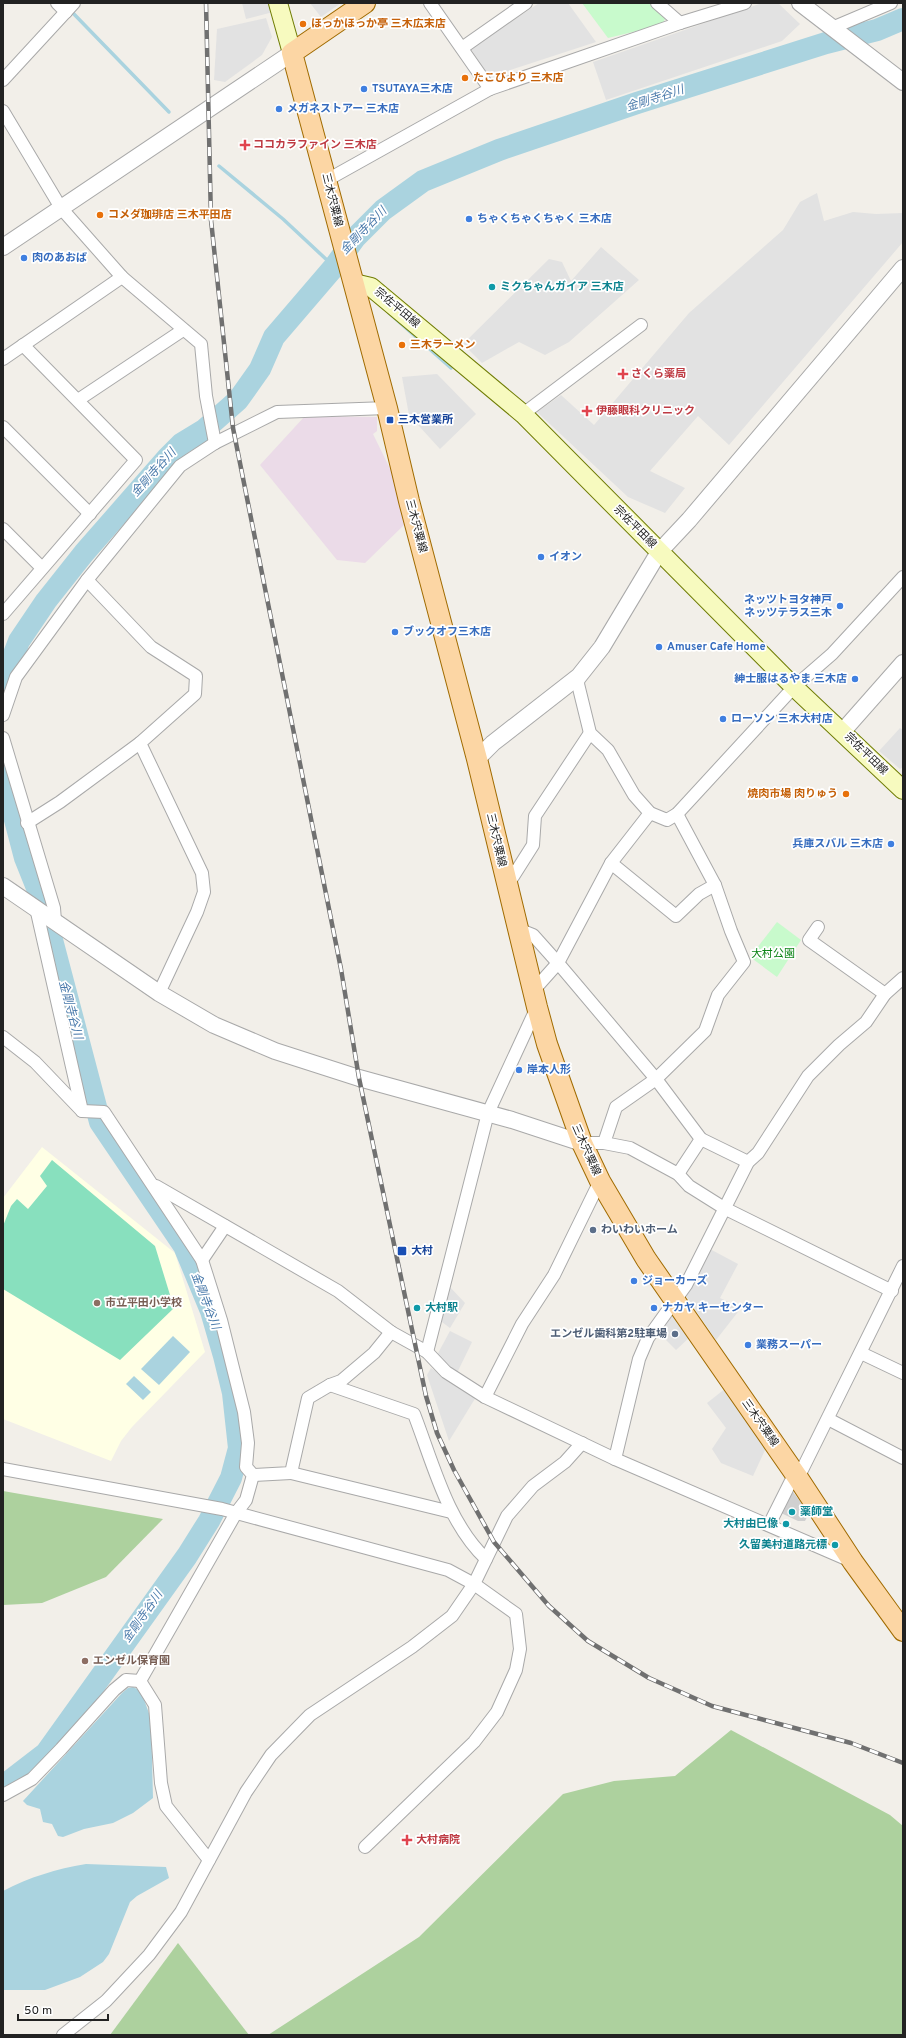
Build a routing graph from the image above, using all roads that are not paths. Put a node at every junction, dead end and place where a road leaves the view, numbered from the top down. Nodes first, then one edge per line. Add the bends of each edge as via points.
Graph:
1 (278, 3) edge
2 (365, 3) edge
3 (430, 3) edge
4 (526, 3) edge
5 (657, 3) edge
6 (746, 3) edge
7 (800, 3) edge
8 (891, 3) edge
9 (66, 6) edge
10 (680, 23) junction
11 (832, 28) junction
12 (462, 48) junction
13 (292, 53) junction
14 (3, 80) edge
15 (903, 82) edge
16 (490, 89) junction
17 (3, 111) edge
18 (327, 180) junction
19 (61, 208) junction
20 (3, 247) edge
21 (903, 268) edge
22 (122, 277) junction
23 (353, 280) junction
24 (641, 325) dead end
25 (183, 330) junction
26 (23, 345) junction
27 (3, 358) edge
28 (78, 400) junction
29 (387, 408) junction
30 (523, 414) junction
31 (3, 427) edge
32 (215, 443) junction
33 (90, 514) junction
34 (3, 530) edge
35 (659, 552) junction
36 (42, 568) junction
37 (903, 577) edge
38 (87, 580) junction
39 (3, 614) edge
40 (903, 663) edge
41 (579, 676) junction
42 (794, 687) junction
43 (3, 715) edge
44 (842, 731) junction
45 (590, 733) junction
46 (3, 738) edge
47 (140, 743) junction
48 (477, 758) junction
49 (903, 790) edge
50 (650, 813) junction
51 (677, 814) junction
52 (27, 823) junction
53 (612, 863) junction
54 (715, 885) junction
55 (3, 886) edge
56 (507, 886) junction
57 (36, 908) junction
58 (55, 921) junction
59 (818, 927) dead end
60 (518, 929) junction
61 (558, 963) junction
62 (903, 978) edge
63 (159, 993) junction
64 (885, 994) junction
65 (535, 999) junction
66 (3, 1037) edge
67 (656, 1079) junction
68 (82, 1111) junction
69 (488, 1114) junction
70 (701, 1139) junction
71 (582, 1143) junction
72 (604, 1143) junction
73 (748, 1162) junction
74 (678, 1174) junction
75 (600, 1181) junction
76 (153, 1184) junction
77 (724, 1208) junction
78 (225, 1226) junction
79 (202, 1260) junction
80 (903, 1267) edge
81 (892, 1290) junction
82 (676, 1301) junction
83 (391, 1332) junction
84 (427, 1352) junction
85 (861, 1353) junction
86 (903, 1373) edge
87 (330, 1385) junction
88 (485, 1397) junction
89 (828, 1419) junction
90 (582, 1443) junction
91 (903, 1458) edge
92 (614, 1459) junction
93 (3, 1469) edge
94 (291, 1473) junction
95 (252, 1475) junction
96 (796, 1476) junction
97 (452, 1512) junction
98 (236, 1513) junction
99 (768, 1525) junction
100 (486, 1560) junction
101 (853, 1562) junction
102 (474, 1584) junction
103 (903, 1632) edge
104 (140, 1681) junction
105 (3, 1795) edge
106 (365, 1847) dead end
107 (209, 1860) junction
108 (62, 2035) edge

1 - 13 main road
2 - 13 main road
3 - 12 street
4 - 12 street
5 - 10 street
6 - 10 street
7 - 11 street
8 - 11 street
9 - 14 street
10 - 16 street
11 - 15 street
12 - 16 street
13 - 18 main road, 三木宍粟線
13 - 19 street
16 - 18 street
17 - 19 street
18 - 23 main road, 三木宍粟線
19 - 20 street
19 - 22 street
21 - 35 street via 690,520
22 - 25 street
22 - 26 street
23 - 29 main road, 三木宍粟線
23 - 30 main road, 宗佐平田線 via 371,287
24 - 30 street
25 - 28 street
25 - 32 street via 201,344 206,396
26 - 27 street
26 - 28 street
28 - 33 street via 136,460
29 - 32 street via 277,412
29 - 48 main road, 三木宍粟線
30 - 35 main road, 宗佐平田線
31 - 33 street
32 - 38 street via 180,466
33 - 36 street
34 - 36 street
35 - 41 street via 602,647
35 - 42 main road, 宗佐平田線
36 - 39 street
37 - 42 street via 832,654
38 - 43 street via 16,677
38 - 47 street via 151,647 196,676 195,694
40 - 44 street
41 - 45 street via 578,684
41 - 48 street
42 - 44 main road, 宗佐平田線
42 - 51 street
44 - 49 main road, 宗佐平田線
45 - 50 street via 608,750 634,795
45 - 56 street via 536,816 533,845
46 - 52 street
47 - 52 street
47 - 63 street via 202,873 204,892
48 - 56 main road, 三木宍粟線
50 - 51 street via 668,820
50 - 53 street
51 - 54 street
52 - 58 street via 54,908
53 - 54 street via 676,916 699,894
53 - 61 street
54 - 67 street via 744,962 718,995 705,1031
55 - 57 street
56 - 60 main road, 三木宍粟線
57 - 58 street
57 - 68 street
58 - 63 street
59 - 64 street via 809,940
60 - 61 street via 533,935
60 - 65 main road, 三木宍粟線
61 - 65 street
61 - 67 street
62 - 64 street
63 - 69 street via 214,1025 275,1051 359,1078
64 - 73 street via 866,1022 808,1076 758,1153
65 - 69 street
65 - 71 main road, 三木宍粟線 via 549,1051
66 - 68 street via 35,1062
67 - 70 street
67 - 72 street via 616,1107
68 - 76 street via 104,1112
69 - 71 street
69 - 84 street
70 - 73 street
70 - 74 street
71 - 72 street
71 - 75 main road, 三木宍粟線
72 - 74 street via 630,1148
73 - 77 street
74 - 77 street via 689,1186
75 - 82 main road, 三木宍粟線 via 646,1259
75 - 88 street via 554,1275 522,1324
76 - 78 street
76 - 79 street
77 - 81 street
77 - 82 street
78 - 79 street
78 - 83 street via 338,1291
79 - 95 street via 237,1379 248,1443 246,1467
80 - 81 street
81 - 85 street
82 - 92 street via 648,1338 639,1359
82 - 96 main road, 三木宍粟線
83 - 84 street
83 - 87 street via 374,1353 340,1381
84 - 88 street via 446,1372
85 - 86 street
85 - 89 street
87 - 94 street via 308,1398
87 - 97 street via 414,1414
88 - 90 street
89 - 91 street
89 - 96 street
90 - 92 street
90 - 100 street via 565,1462 534,1486 507,1516
92 - 99 street
93 - 98 street
94 - 95 street
94 - 97 street
95 - 98 street via 246,1500
96 - 99 street
96 - 101 main road, 三木宍粟線
97 - 100 street via 474,1548
98 - 102 street via 448,1570
98 - 104 street
99 - 101 street
100 - 102 street
101 - 103 main road, 三木宍粟線
102 - 106 street via 516,1614 520,1649 516,1670 497,1712 474,1742
102 - 107 street via 452,1616 412,1647 310,1715 281,1745 246,1792
104 - 105 street via 126,1680 32,1779
104 - 107 street via 155,1706 161,1783 166,1806
107 - 108 street via 181,1912 149,1955 106,2001

